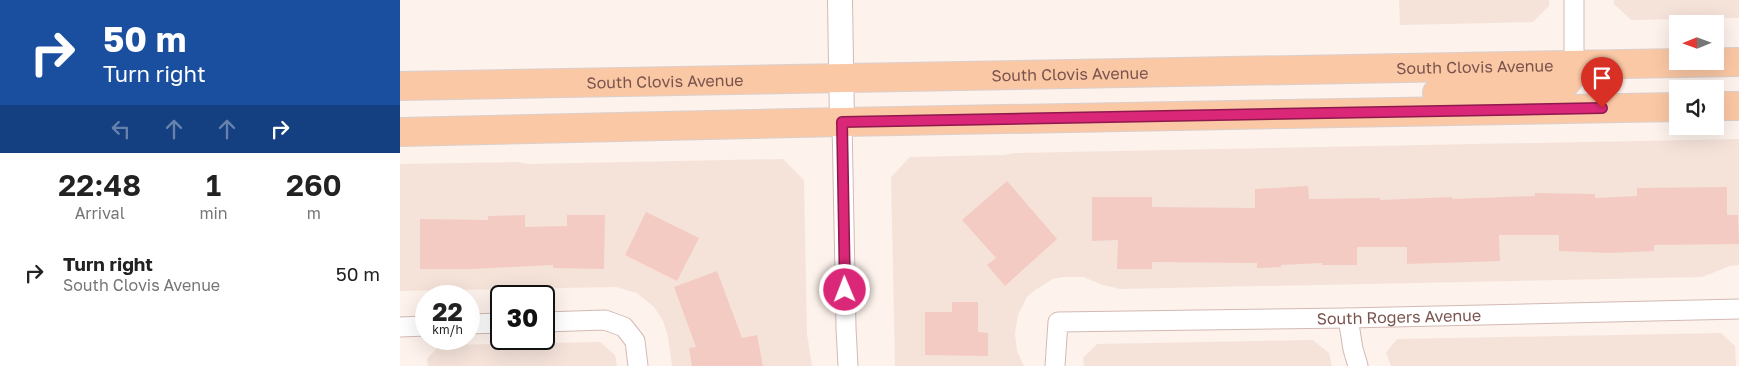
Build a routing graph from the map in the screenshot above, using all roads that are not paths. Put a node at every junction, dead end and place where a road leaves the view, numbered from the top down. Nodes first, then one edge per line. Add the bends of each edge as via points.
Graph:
1 (840, 0) edge
2 (1574, 0) edge
3 (1739, 62) edge
4 (1574, 66) junction
5 (841, 79) junction
6 (400, 86) edge
7 (1724, 106) edge
8 (1739, 106) edge
9 (1669, 107) edge
10 (1336, 113) junction
11 (842, 122) junction
12 (400, 132) edge
13 (1739, 309) edge
14 (1348, 318) junction
15 (555, 322) edge
16 (415, 326) edge
17 (400, 327) edge
18 (638, 366) edge
19 (848, 366) edge
20 (1055, 366) edge
21 (1358, 366) edge

1 - 5 street
2 - 4 street
3 - 4 main road, South Clovis Avenue
4 - 5 main road, South Clovis Avenue
4 - 10 main road via 1571,78 1559,88 1401,96
5 - 6 main road, South Clovis Avenue
5 - 11 street
7 - 8 main road
9 - 10 main road
10 - 11 main road
11 - 12 main road
11 - 19 street
13 - 14 street, South Rogers Avenue
14 - 20 street, South Rogers Avenue via 1058,322
14 - 21 street
15 - 18 street via 604,320 624,327 635,341
16 - 17 street

